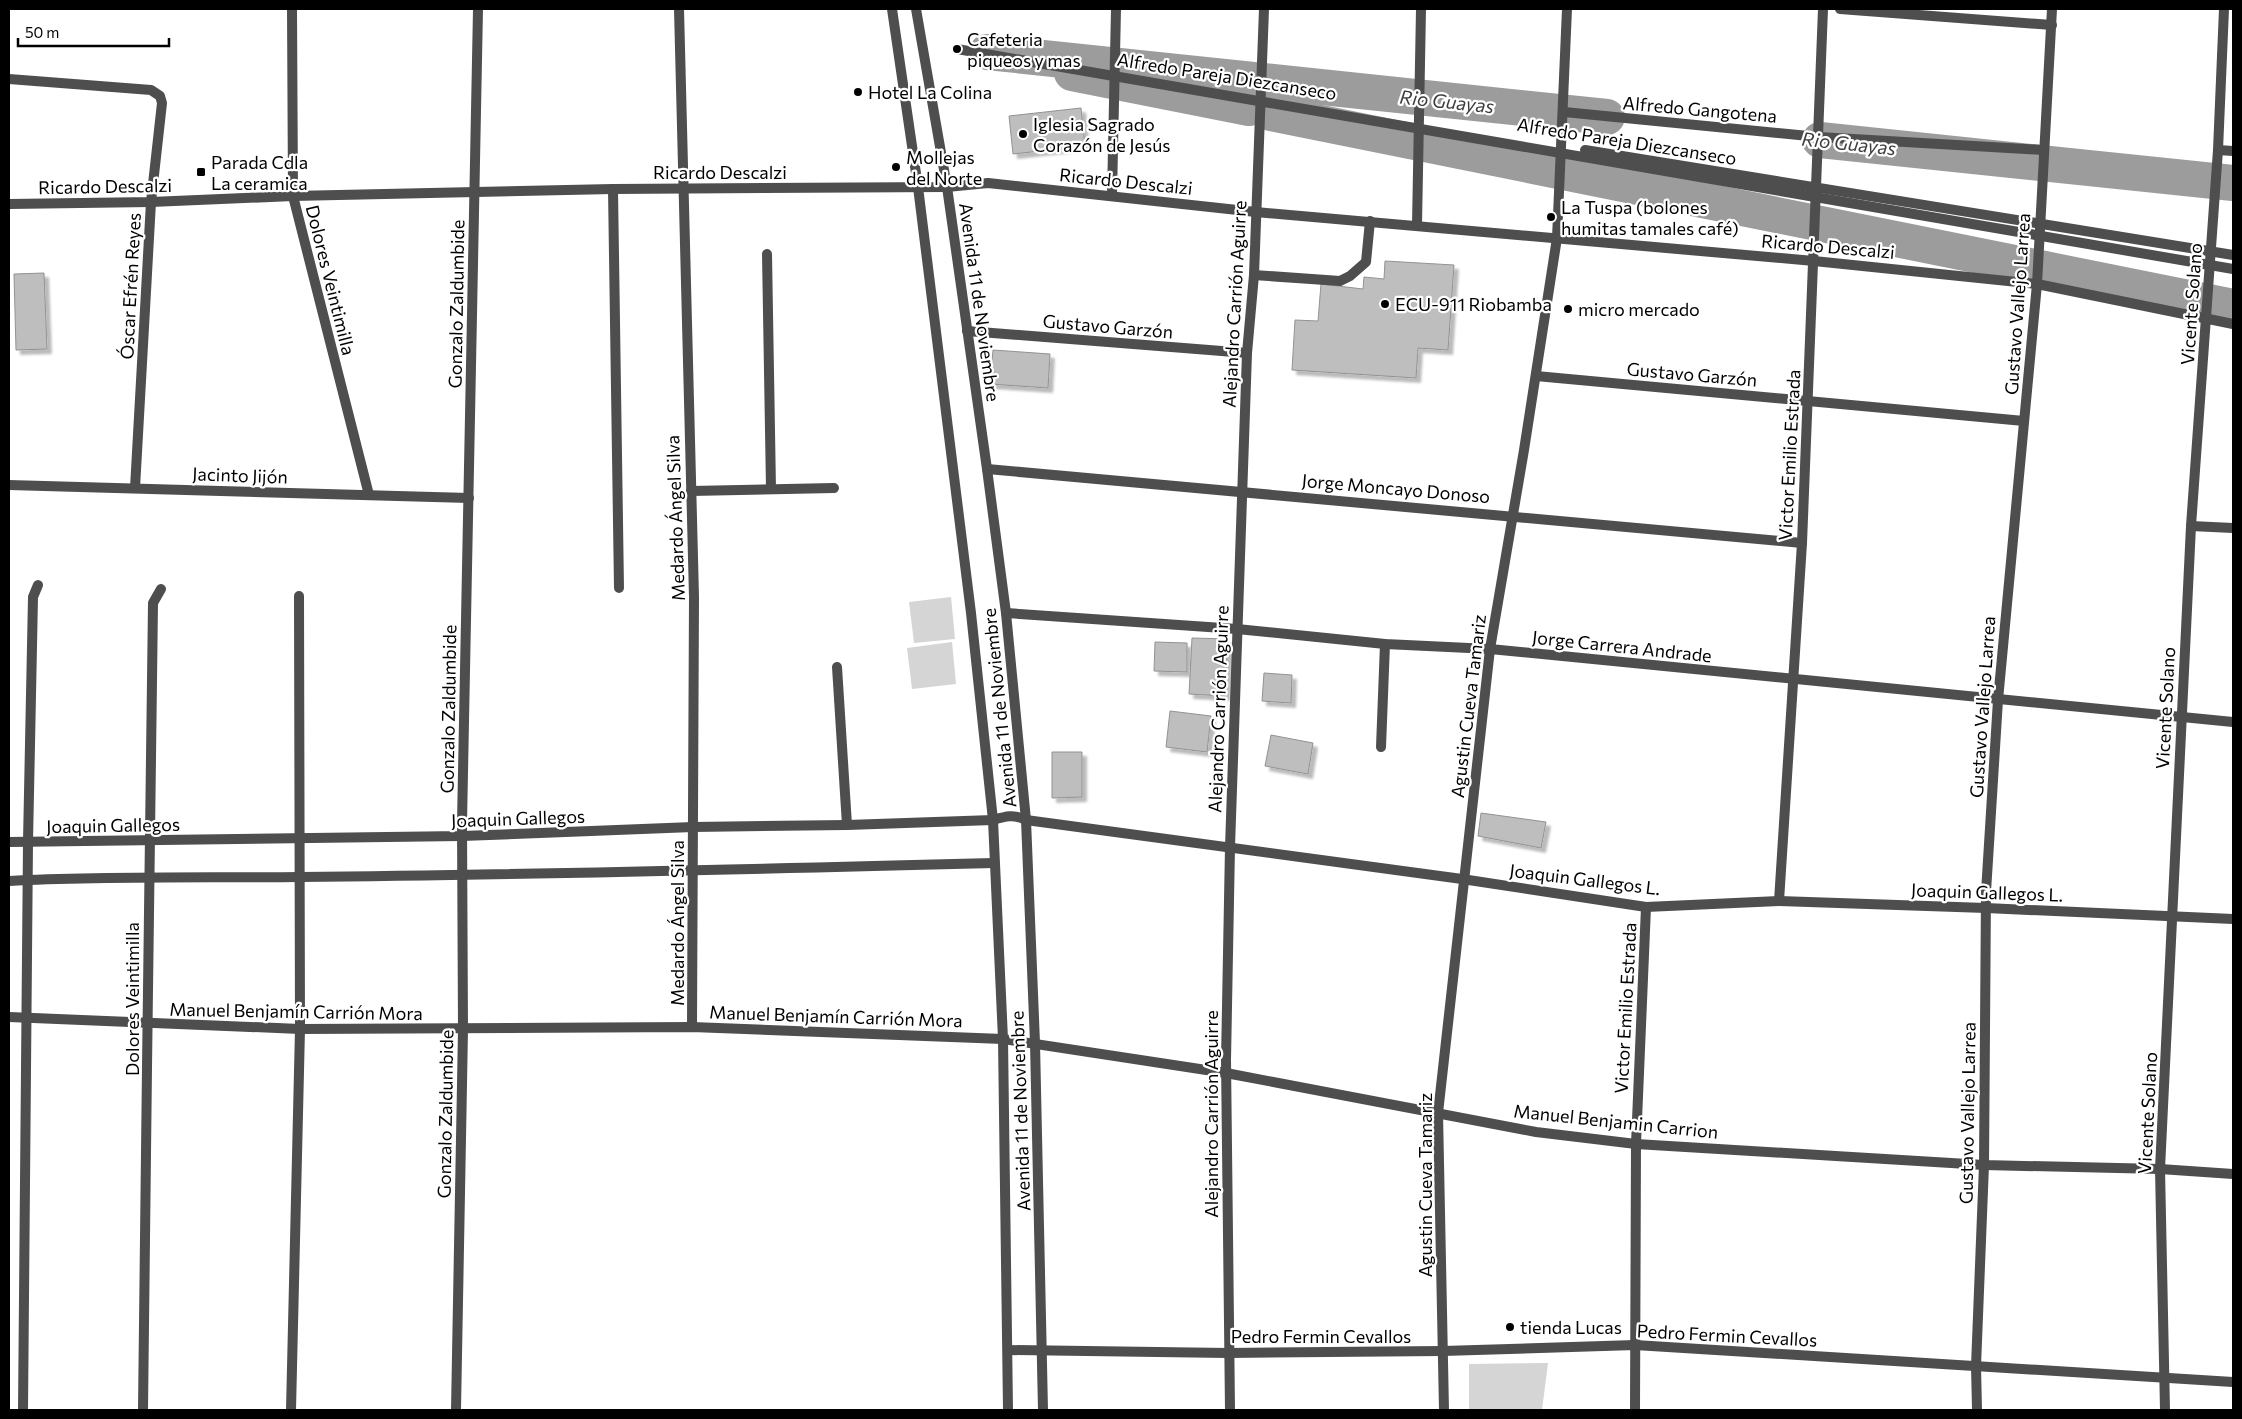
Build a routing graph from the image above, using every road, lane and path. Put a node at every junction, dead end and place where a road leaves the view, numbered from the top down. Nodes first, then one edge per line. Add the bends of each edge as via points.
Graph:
1 (292, 9) edge
2 (478, 9) edge
3 (679, 9) edge
4 (892, 9) edge
5 (916, 9) edge
6 (1116, 9) edge
7 (1264, 9) edge
8 (1421, 9) edge
9 (1567, 9) edge
10 (1823, 9) edge
11 (1840, 9) edge
12 (2052, 9) edge
13 (2224, 9) edge
14 (2052, 25) junction
15 (9, 79) edge
16 (1564, 112) junction
17 (1819, 137) junction
18 (2043, 150) junction
19 (2218, 150) junction
20 (2233, 151) edge
21 (918, 187) junction
22 (947, 187) junction
23 (682, 188) junction
24 (613, 189) junction
25 (474, 192) junction
26 (1112, 195) junction
27 (292, 196) junction
28 (151, 202) junction
29 (9, 204) edge
30 (1256, 212) junction
31 (1370, 221) junction
32 (1417, 225) junction
33 (1558, 238) junction
34 (767, 254) dead end
35 (2233, 255) edge
36 (1814, 261) junction
37 (2233, 269) edge
38 (1254, 275) junction
39 (2038, 284) junction
40 (2207, 318) junction
41 (2233, 324) edge
42 (967, 331) junction
43 (1247, 353) junction
44 (1536, 376) junction
45 (1808, 401) junction
46 (2024, 421) junction
47 (987, 469) junction
48 (9, 485) edge
49 (135, 488) junction
50 (834, 488) dead end
51 (771, 489) junction
52 (1242, 490) junction
53 (691, 491) junction
54 (369, 495) junction
55 (470, 498) junction
56 (1512, 516) junction
57 (2190, 526) junction
58 (2233, 528) edge
59 (1802, 543) junction
60 (38, 585) dead end
61 (619, 588) dead end
62 (161, 589) dead end
63 (299, 596) dead end
64 (1006, 613) junction
65 (1238, 629) junction
66 (1386, 644) junction
67 (1490, 649) junction
68 (837, 667) dead end
69 (1792, 679) junction
70 (1998, 700) junction
71 (2181, 717) junction
72 (2233, 722) edge
73 (1381, 747) dead end
74 (993, 820) junction
75 (1026, 820) junction
76 (847, 825) junction
77 (693, 827) junction
78 (462, 836) junction
79 (149, 840) junction
80 (300, 840) junction
81 (9, 842) edge
82 (28, 842) junction
83 (1230, 847) junction
84 (994, 862) junction
85 (693, 872) junction
86 (462, 874) junction
87 (149, 876) junction
88 (300, 877) junction
89 (1462, 879) junction
90 (28, 880) junction
91 (9, 881) edge
92 (1780, 902) junction
93 (1646, 907) junction
94 (1986, 908) junction
95 (2173, 916) junction
96 (2233, 919) edge
97 (9, 1017) edge
98 (28, 1018) junction
99 (149, 1024) junction
100 (692, 1027) junction
101 (300, 1029) junction
102 (463, 1030) junction
103 (1003, 1039) junction
104 (1035, 1043) junction
105 (1226, 1073) junction
106 (1438, 1113) junction
107 (1636, 1144) junction
108 (1984, 1165) junction
109 (2160, 1169) junction
110 (2233, 1174) edge
111 (1635, 1345) junction
112 (1008, 1350) junction
113 (1043, 1351) junction
114 (1443, 1351) junction
115 (1228, 1353) junction
116 (1976, 1366) junction
117 (2164, 1378) junction
118 (2233, 1382) edge
119 (23, 1410) edge
120 (143, 1410) edge
121 (291, 1410) edge
122 (456, 1410) edge
123 (1008, 1410) edge
124 (1043, 1410) edge
125 (1230, 1410) edge
126 (1444, 1410) edge
127 (1635, 1410) edge
128 (1977, 1410) edge
129 (2165, 1410) edge

1 - 27 street, Dolores Veintimilla
2 - 25 street, Gonzalo Zaldumbide
3 - 23 street, Medardo Ángel Silva
4 - 21 street, Avenida 11 de Noviembre
5 - 22 street, Avenida 11 de Noviembre
6 - 26 street
7 - 30 street, Alejandro Carrión Aguirre
8 - 32 street
9 - 16 street, Agustin Cueva Tamariz
10 - 17 street, Victor Emilio Estrada
11 - 14 street
12 - 14 street, Gustavo Vallejo Larrea
13 - 19 street, Vicente Solano
14 - 18 street, Gustavo Vallejo Larrea
15 - 28 street, Óscar Efrén Reyes via 151,90 160,96 162,103
16 - 17 street, Alfredo Gangotena
16 - 33 street, Agustin Cueva Tamariz
17 - 18 street, Alfredo Gangotena
17 - 36 street, Victor Emilio Estrada
18 - 39 street, Gustavo Vallejo Larrea
19 - 20 street
19 - 40 street, Vicente Solano
21 - 22 street, Ricardo Descalzi
21 - 23 street, Ricardo Descalzi
21 - 74 street, Avenida 11 de Noviembre via 971,613
22 - 26 street, Ricardo Descalzi via 988,183
22 - 42 street, Avenida 11 de Noviembre
23 - 24 street, Ricardo Descalzi
23 - 53 street, Medardo Ángel Silva
24 - 25 street, Ricardo Descalzi
24 - 61 street
25 - 27 street, Ricardo Descalzi
25 - 55 street, Gonzalo Zaldumbide
26 - 30 street, Ricardo Descalzi
27 - 28 street, Ricardo Descalzi
27 - 54 street, Dolores Veintimilla
28 - 29 street, Ricardo Descalzi
28 - 49 street, Óscar Efrén Reyes
30 - 31 street, Ricardo Descalzi
30 - 38 street, Alejandro Carrión Aguirre
31 - 32 street, Ricardo Descalzi
31 - 38 street via 1366,262 1340,281
32 - 33 street, Ricardo Descalzi
33 - 36 street, Ricardo Descalzi
33 - 44 street, Agustin Cueva Tamariz
34 - 51 street
35 - 37 street, Alfredo Pareja Diezcanseco via 957,49
36 - 39 street, Ricardo Descalzi
36 - 45 street, Victor Emilio Estrada
38 - 43 street, Alejandro Carrión Aguirre
39 - 40 street, Ricardo Descalzi
39 - 46 street, Gustavo Vallejo Larrea
40 - 41 street, Ricardo Descalzi
40 - 57 street, Vicente Solano
42 - 43 street, Gustavo Garzón
42 - 47 street, Avenida 11 de Noviembre
43 - 52 street, Alejandro Carrión Aguirre
44 - 45 street, Gustavo Garzón
44 - 56 street, Agustin Cueva Tamariz
45 - 46 street, Gustavo Garzón
45 - 59 street, Victor Emilio Estrada
46 - 70 street, Gustavo Vallejo Larrea
47 - 52 street, Jorge Moncayo Donoso
47 - 64 street, Avenida 11 de Noviembre
48 - 49 street, Jacinto Jijón
49 - 54 street, Jacinto Jijón
50 - 51 street
51 - 53 street
52 - 56 street, Jorge Moncayo Donoso
52 - 65 street, Alejandro Carrión Aguirre
53 - 77 street, Medardo Ángel Silva
54 - 55 street, Jacinto Jijón
55 - 78 street, Gonzalo Zaldumbide
56 - 59 street, Jorge Moncayo Donoso
56 - 67 street, Agustin Cueva Tamariz
57 - 58 street
57 - 71 street, Vicente Solano
59 - 69 street, Victor Emilio Estrada
60 - 82 street via 33,597
62 - 79 street, Dolores Veintimilla via 154,604
63 - 80 street
64 - 65 street, Jorge Carrera Andrade
64 - 75 street, Avenida 11 de Noviembre
65 - 66 street, Jorge Carrera Andrade
65 - 83 street, Alejandro Carrión Aguirre
66 - 67 street, Jorge Carrera Andrade
66 - 73 street
67 - 69 street, Jorge Carrera Andrade
67 - 89 street, Agustin Cueva Tamariz
68 - 76 street
69 - 70 street, Jorge Carrera Andrade
69 - 92 street, Victor Emilio Estrada
70 - 71 street, Jorge Carrera Andrade
70 - 94 street, Gustavo Vallejo Larrea
71 - 72 street, Jorge Carrera Andrade
71 - 95 street, Vicente Solano
74 - 75 street, Joaquin Gallegos via 1017,815
74 - 76 street, Joaquin Gallegos
74 - 84 street, Avenida 11 de Noviembre
75 - 83 street, Joaquin Gallegos L.
75 - 104 street, Avenida 11 de Noviembre
76 - 77 street, Joaquin Gallegos
77 - 78 street, Joaquin Gallegos
77 - 85 street, Medardo Ángel Silva
78 - 80 street, Joaquin Gallegos
78 - 86 street, Gonzalo Zaldumbide
79 - 80 street, Joaquin Gallegos
79 - 82 street, Joaquin Gallegos
79 - 87 street, Dolores Veintimilla
80 - 88 street
81 - 82 street, Joaquin Gallegos
82 - 90 street
83 - 89 street, Joaquin Gallegos L.
83 - 105 street, Alejandro Carrión Aguirre
84 - 85 street
84 - 103 street, Avenida 11 de Noviembre
85 - 86 street
85 - 100 street, Medardo Ángel Silva
86 - 88 street
86 - 102 street, Gonzalo Zaldumbide
87 - 88 street
87 - 90 street
87 - 99 street, Dolores Veintimilla
88 - 101 street
89 - 93 street, Joaquin Gallegos L.
89 - 106 street, Agustin Cueva Tamariz
90 - 91 street
90 - 98 street
92 - 93 street, Joaquin Gallegos L.
92 - 94 street, Joaquin Gallegos L.
93 - 107 street, Victor Emilio Estrada
94 - 95 street, Joaquin Gallegos L.
94 - 108 street, Gustavo Vallejo Larrea
95 - 96 street, Joaquin Gallegos L.
95 - 109 street, Vicente Solano
97 - 98 street, Manuel Benjamín Carrión Mora
98 - 99 street, Manuel Benjamín Carrión Mora
98 - 119 street
99 - 101 street, Manuel Benjamín Carrión Mora
99 - 120 street, Dolores Veintimilla
100 - 102 street, Manuel Benjamín Carrión Mora
100 - 103 street, Manuel Benjamín Carrión Mora
101 - 102 street, Manuel Benjamín Carrión Mora
101 - 121 street
102 - 122 street, Gonzalo Zaldumbide
103 - 104 street, Manuel Benjamin Carrion
103 - 112 street, Avenida 11 de Noviembre
104 - 105 street, Manuel Benjamin Carrion
104 - 113 street, Avenida 11 de Noviembre
105 - 106 street, Manuel Benjamin Carrion
105 - 115 street, Alejandro Carrión Aguirre
106 - 107 street, Manuel Benjamin Carrion via 1536,1132
106 - 114 street, Agustin Cueva Tamariz
107 - 108 street, Manuel Benjamin Carrion
107 - 111 street, Victor Emilio Estrada
108 - 109 street, Manuel Benjamin Carrion
108 - 116 street, Gustavo Vallejo Larrea
109 - 110 street, Manuel Benjamin Carrion
109 - 117 street, Vicente Solano
111 - 114 street, Pedro Fermin Cevallos
111 - 116 street, Pedro Fermin Cevallos
111 - 127 street, Victor Emilio Estrada
112 - 113 street, Pedro Fermin Cevallos
112 - 123 street, Avenida 11 de Noviembre
113 - 115 street, Pedro Fermin Cevallos
113 - 124 street, Avenida 11 de Noviembre
114 - 115 street, Pedro Fermin Cevallos
114 - 126 street, Agustin Cueva Tamariz
115 - 125 street, Alejandro Carrión Aguirre
116 - 117 street, Pedro Fermin Cevallos
116 - 128 street, Gustavo Vallejo Larrea
117 - 118 street, Pedro Fermin Cevallos
117 - 129 street, Vicente Solano

